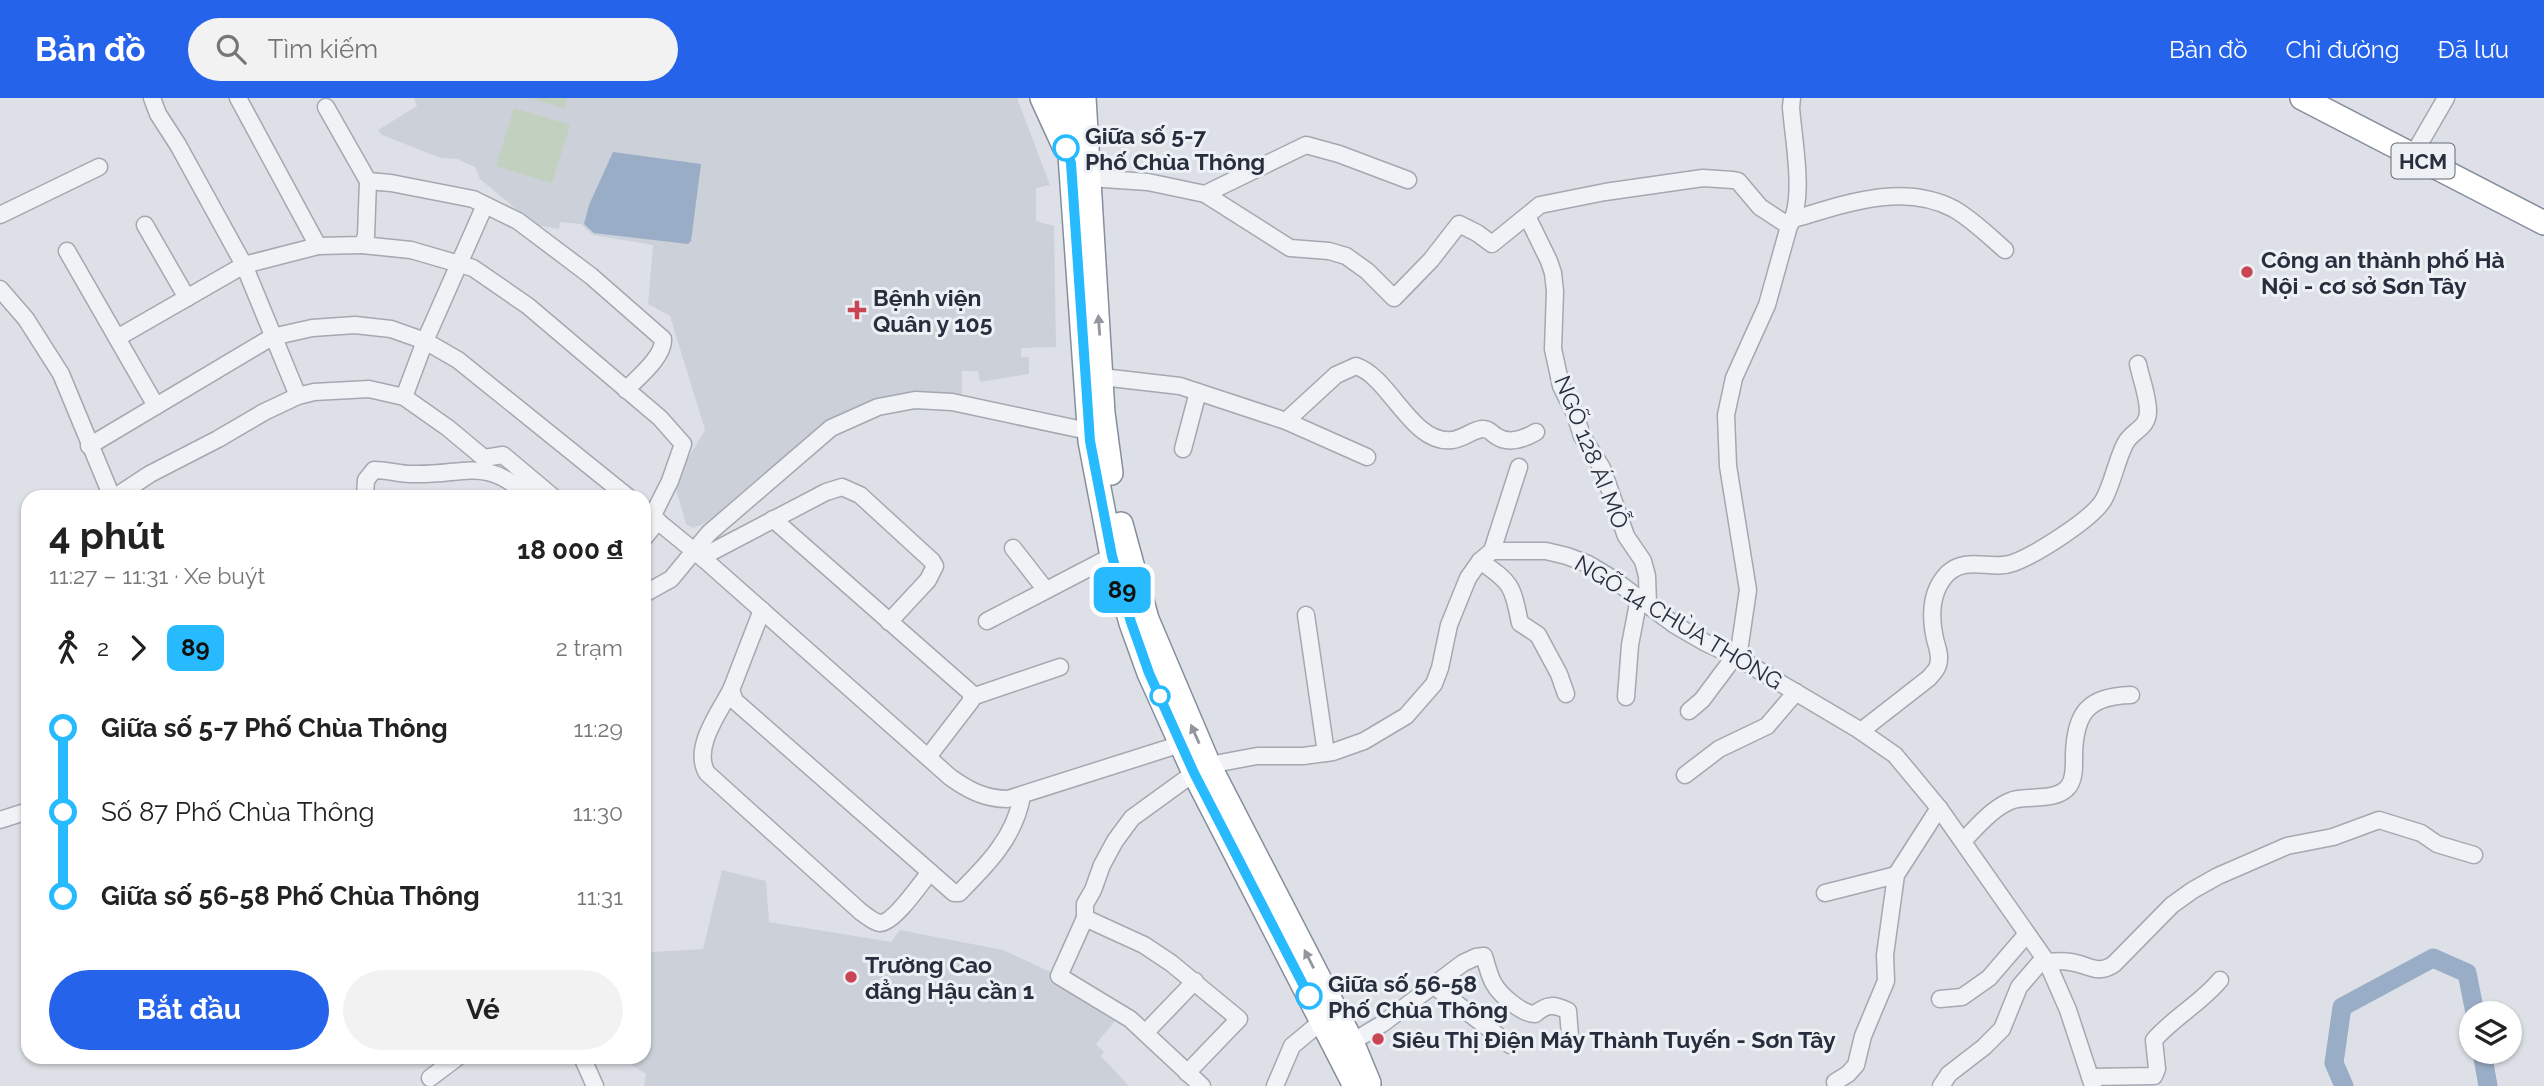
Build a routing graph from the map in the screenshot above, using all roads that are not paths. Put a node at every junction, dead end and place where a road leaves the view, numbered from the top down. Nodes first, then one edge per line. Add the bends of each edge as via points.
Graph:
1 (152, 98) edge
2 (238, 98) edge
3 (1042, 98) edge
4 (1066, 98) edge
5 (1084, 98) edge
6 (1792, 98) edge
7 (2302, 98) edge
8 (2446, 98) edge
9 (326, 107) dead end
10 (2413, 155) junction
11 (1071, 163) junction
12 (99, 167) dead end
13 (1408, 180) dead end
14 (368, 181) junction
15 (1084, 189) junction
16 (1205, 194) junction
17 (485, 205) junction
18 (0, 215) edge
19 (1527, 216) junction
20 (1792, 223) junction
21 (2544, 223) edge
22 (145, 225) dead end
23 (362, 245) junction
24 (318, 246) junction
25 (2005, 250) dead end
26 (67, 251) dead end
27 (458, 264) junction
28 (244, 265) junction
29 (0, 289) edge
30 (187, 298) junction
31 (272, 337) junction
32 (117, 338) junction
33 (425, 341) junction
34 (2138, 364) dead end
35 (1102, 377) junction
36 (626, 390) junction
37 (1198, 392) junction
38 (298, 396) junction
39 (404, 397) junction
40 (156, 406) junction
41 (1286, 421) junction
42 (1536, 432) dead end
43 (1097, 433) junction
44 (89, 446) junction
45 (1183, 449) dead end
46 (1367, 457) dead end
47 (1519, 467) dead end
48 (110, 490) edge
49 (124, 490) edge
50 (365, 490) edge
51 (521, 490) edge
52 (545, 490) edge
53 (619, 490) edge
54 (651, 516) edge
55 (773, 519) junction
56 (1013, 548) dead end
57 (698, 555) junction
58 (1112, 556) junction
59 (1486, 556) junction
60 (1045, 589) junction
61 (651, 590) edge
62 (1643, 602) junction
63 (762, 610) junction
64 (1306, 615) dead end
65 (987, 621) dead end
66 (1139, 621) junction
67 (890, 622) junction
68 (1737, 657) junction
69 (1060, 667) dead end
70 (731, 690) junction
71 (1796, 692) junction
72 (1566, 694) dead end
73 (2130, 695) dead end
74 (972, 697) junction
75 (1626, 697) dead end
76 (1689, 711) dead end
77 (1861, 731) junction
78 (1181, 744) junction
79 (1326, 753) junction
80 (928, 757) junction
81 (1201, 769) junction
82 (1685, 775) dead end
83 (1022, 796) junction
84 (1939, 808) junction
85 (21, 813) edge
86 (0, 820) edge
87 (1963, 841) junction
88 (2474, 855) dead end
89 (930, 872) junction
90 (1896, 875) junction
91 (1825, 893) dead end
92 (1085, 918) junction
93 (2026, 935) junction
94 (2045, 960) junction
95 (2220, 980) dead end
96 (1195, 981) junction
97 (1434, 985) junction
98 (1940, 999) dead end
99 (1322, 1021) junction
100 (1146, 1032) junction
101 (1570, 1036) dead end
102 (1352, 1042) junction
103 (1510, 1045) dead end
104 (449, 1064) edge
105 (585, 1064) edge
106 (1187, 1073) junction
107 (430, 1078) dead end
108 (2091, 1081) edge
109 (1835, 1082) dead end
110 (1362, 1084) edge
111 (594, 1086) edge
112 (1202, 1086) edge
113 (1275, 1086) edge
114 (1941, 1086) edge

1 - 28 street
2 - 24 street
3 - 11 highway
4 - 11 highway
5 - 15 highway
6 - 20 street via 1797,172
7 - 10 highway, HCM
8 - 10 street
9 - 14 street
10 - 21 highway, HCM
11 - 15 highway
12 - 18 street
13 - 16 street via 1306,145
14 - 17 street
14 - 23 street
15 - 16 street via 1148,182
35 -> 15 highway
15 - 43 highway
16 - 19 street via 1290,248 1346,256 1394,298 1459,224 1492,244
17 - 27 street
17 - 36 street via 518,222 591,276 663,339 659,353
19 - 20 street via 1540,205 1605,192 1713,179 1738,181 1760,207
19 - 62 street, NGÕ 128 ÁI MỖ via 1553,273 1553,349 1561,386 1582,436 1602,468 1626,536 1643,561 1647,576
20 - 25 street via 1867,200 1909,196 1955,210
20 - 68 street via 1767,305 1734,378 1726,415 1728,467 1748,590
22 - 30 street
23 - 24 street
23 - 27 street via 411,250
24 - 28 street
26 - 32 street
27 - 33 street
27 - 36 street via 473,268 528,306
28 - 30 street
28 - 31 street
29 - 44 street via 26,319 61,374
30 - 32 street
31 - 33 street via 355,325 391,329
31 - 38 street
31 - 40 street
32 - 40 street
33 - 39 street
33 - 53 street via 458,359
34 - 77 street via 2147,418 2125,444 2099,506 2060,537 2012,563 1963,564 1947,574 1932,601 1939,657 1936,670
35 - 37 street
35 - 43 highway
36 - 54 street via 683,444
37 - 41 street
37 - 45 street
38 - 39 street via 369,389
38 - 49 street
39 - 52 street via 485,458 503,455
40 - 44 street
41 - 42 street via 1336,375 1356,366 1369,373 1423,432 1441,439 1481,429 1502,439 1521,441
41 - 46 street
43 - 57 street via 952,401 915,400 878,407 831,428 709,533
43 - 58 highway
43 - 66 highway via 1125,541
44 - 48 street
47 - 59 street
50 - 51 street via 370,474 382,470 412,474 488,471
54 - 57 street
55 - 57 street
55 - 67 street
55 - 67 street via 834,488 860,495 935,566
56 - 60 street
57 - 61 street
57 - 63 street
58 - 60 street
58 - 66 highway
59 - 62 street, NGÕ 14 CHÙA THÔNG via 1546,551 1567,555 1613,579
59 - 72 street via 1508,583 1520,622 1538,635
59 - 79 street via 1459,597 1440,668 1422,701 1388,729
60 - 65 street
62 - 68 street, NGÕ 14 CHÙA THÔNG via 1675,625
62 - 75 street, NGÕ 128 ÁI MỖ via 1630,645
63 - 70 street
63 - 80 street
64 - 79 street
66 - 78 highway via 1149,673
81 -> 66 highway
67 - 74 street
68 - 71 street, NGÕ 14 CHÙA THÔNG
68 - 76 street
69 - 74 street
70 - 89 street via 735,701
70 - 89 street via 704,746 707,774 876,922 893,917
71 - 77 street, NGÕ 14 CHÙA THÔNG
71 - 82 street via 1767,726 1718,749
73 - 87 street via 2101,698 2085,711 2076,735 2073,776 2066,789 2012,800
74 - 80 street
77 - 84 street, NGÕ 14 CHÙA THÔNG via 1895,755
78 - 81 highway
78 - 83 street
79 - 81 street via 1257,756
80 - 83 street via 969,790 995,799
81 - 92 street via 1132,818 1102,866 1085,904
81 - 99 highway
102 -> 81 highway
83 - 89 street via 1014,827 959,894
84 - 87 street, NGÕ 14 CHÙA THÔNG
84 - 90 street
85 - 86 street
87 - 93 street, NGÕ 14 CHÙA THÔNG
88 - 94 street via 2379,820 2333,837 2287,846 2202,885 2172,905 2106,970
90 - 91 street
90 - 109 street via 1885,981 1856,1065
92 - 96 street via 1144,945
92 - 100 street via 1060,978
93 - 94 street, NGÕ 14 CHÙA THÔNG
93 - 98 street via 1989,978 1962,997
94 - 108 street, NGÕ 14 CHÙA THÔNG via 2068,1010
94 - 114 street via 2019,986 2001,1029
95 - 108 street via 2154,1040 2154,1076
96 - 100 street
96 - 106 street via 1238,1019
97 - 101 street via 1463,963 1484,956 1492,982 1523,1010 1531,1015 1544,1006 1556,1005 1567,1011
97 - 102 street
97 - 103 street
99 - 110 highway
99 - 113 street via 1292,1046
100 - 106 street
102 - 110 highway
104 - 107 street
105 - 111 street
106 - 112 street

